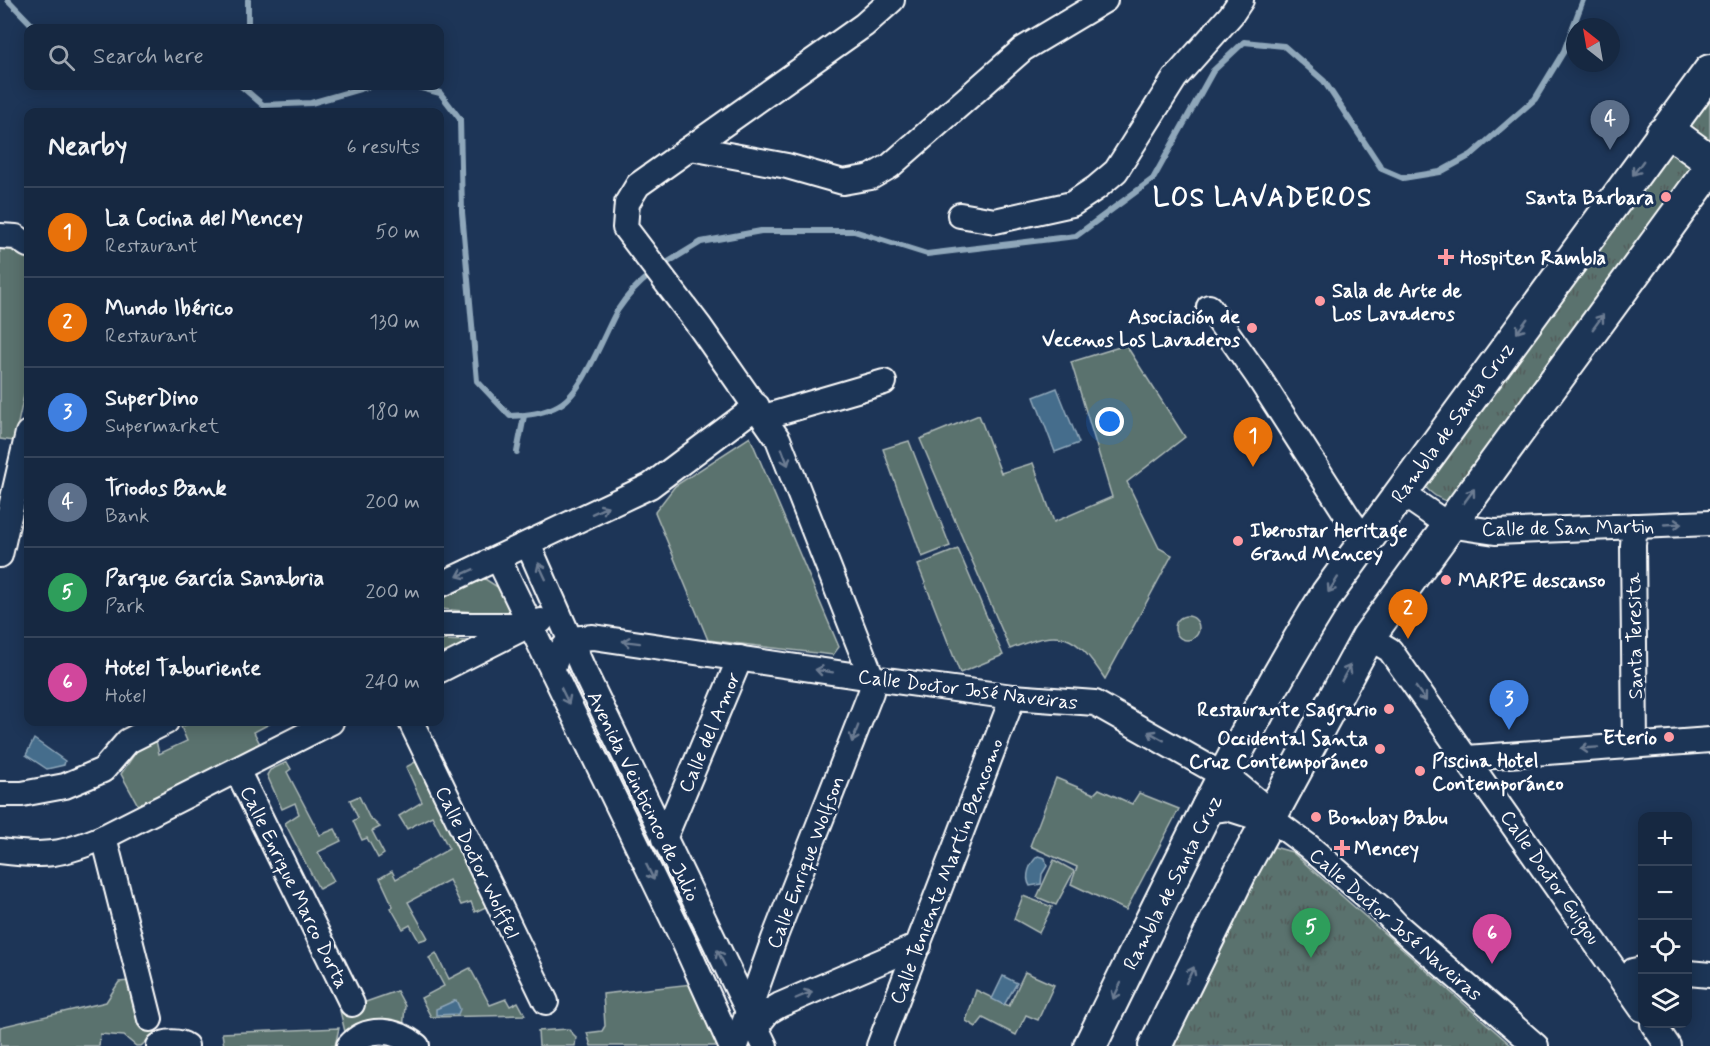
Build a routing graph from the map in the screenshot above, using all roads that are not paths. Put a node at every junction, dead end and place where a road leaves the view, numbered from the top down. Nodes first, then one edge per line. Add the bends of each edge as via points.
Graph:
1 (892, 0) edge
2 (1105, 0) edge
3 (1241, 0) edge
4 (1710, 71) edge
5 (1662, 134) junction
6 (691, 148) junction
7 (1710, 160) edge
8 (1710, 169) edge
9 (960, 215) dead end
10 (0, 236) edge
11 (24, 242) edge
12 (1209, 307) dead end
13 (884, 382) dead end
14 (761, 412) junction
15 (24, 450) edge
16 (1400, 492) junction
17 (1710, 522) edge
18 (1448, 525) junction
19 (1635, 526) junction
20 (1369, 536) junction
21 (528, 544) junction
22 (0, 555) edge
23 (498, 558) junction
24 (444, 583) edge
25 (558, 609) junction
26 (444, 625) edge
27 (530, 625) junction
28 (1368, 637) junction
29 (571, 639) junction
30 (740, 658) junction
31 (444, 668) edge
32 (552, 669) junction
33 (872, 678) junction
34 (1013, 697) junction
35 (150, 726) edge
36 (323, 726) edge
37 (413, 726) edge
38 (129, 731) edge
39 (1710, 741) edge
40 (1635, 746) junction
41 (1467, 758) junction
42 (237, 770) junction
43 (1225, 775) junction
44 (0, 794) edge
45 (1209, 807) junction
46 (1269, 817) junction
47 (104, 837) junction
48 (664, 839) junction
49 (0, 851) edge
50 (919, 945) junction
51 (1692, 973) edge
52 (1632, 974) edge
53 (1710, 975) edge
54 (1638, 995) edge
55 (546, 1002) dead end
56 (352, 1004) dead end
57 (150, 1018) dead end
58 (756, 1028) edge
59 (1656, 1028) edge
60 (159, 1046) edge
61 (186, 1046) edge
62 (349, 1046) edge
63 (417, 1046) edge
64 (731, 1046) edge
65 (735, 1046) edge
66 (879, 1046) edge
67 (1090, 1046) edge
68 (1155, 1046) edge
69 (1536, 1046) edge
70 (1668, 1046) edge

1 - 6 street via 864,25
2 - 6 street via 1023,49 890,166 871,177 843,182 787,166
3 - 9 street via 1174,78 1116,171 1096,188 1072,204 995,221
4 - 5 main road, Rambla de Santa Cruz
5 - 7 main road via 1680,139
5 -> 16 main road, Rambla de Santa Cruz
6 - 14 street via 638,186 627,203 625,228
18 -> 8 main road
10 - 11 street via 16,237
12 - 20 street via 1350,520
13 - 14 street
21 -> 14 street via 650,486
14 -> 33 street via 778,439
15 - 22 street
16 - 18 street, Calle de San Martin
16 - 20 main road, Rambla de Santa Cruz
19 -> 17 street, Calle de San Martin
18 - 19 street, Calle de San Martin via 1495,532
18 - 28 main road
19 - 40 street, Santa Teresita
20 -> 43 main road, Rambla de Santa Cruz via 1306,627
21 - 23 street
25 -> 21 street, Avenida Veinticinco de Julio
23 -> 24 street
23 - 27 street, Avenida Veinticinco de Julio
25 - 27 street via 547,619
25 - 29 street, Avenida Veinticinco de Julio
26 - 27 street
27 - 31 street
27 - 32 street, Avenida Veinticinco de Julio
28 -> 41 street, Calle Doctor Guigou via 1390,650
46 -> 28 main road
30 -> 29 street, Calle Doctor José Naveiras via 594,637
29 - 32 street
29 - 48 street, Avenida Veinticinco de Julio
33 -> 30 street, Calle Doctor José Naveiras
30 - 48 street, Calle del Amor
32 -> 64 street, Avenida Veinticinco de Julio
33 - 34 street, Calle Doctor José Naveiras
33 -> 58 street, Calle Enrique Wolfson via 871,692
43 -> 34 street, Calle Doctor José Naveiras via 1095,703
34 - 50 street, Calle Teniente Martín Bencomo
35 - 38 street
36 - 42 street
37 - 55 street, Calle Doctor Wolffel
38 - 44 street via 103,771 64,786 22,795
39 - 40 street
40 -> 41 street
41 - 52 street, Calle Doctor Guigou
42 - 47 street
42 - 56 street, Calle Enrique Marco Dorta
43 - 45 main road, Rambla de Santa Cruz
43 - 46 street, Calle Doctor José Naveiras via 1256,800
45 - 46 main road via 1228,804
45 -> 67 main road, Rambla de Santa Cruz
68 -> 46 main road
46 - 69 street, Calle Doctor José Naveiras via 1358,888
47 - 49 street via 70,852 37,856
47 - 57 street
58 -> 48 street, Avenida Veinticinco de Julio
58 -> 50 street via 768,1012 780,1005
50 - 66 street, Calle Teniente Martín Bencomo
51 - 53 street
52 - 54 street, Calle Doctor Guigou
58 - 65 street, Calle Enrique Wolfson
59 - 70 street
60 - 61 street via 180,1042
62 - 63 street via 377,1031 402,1036

